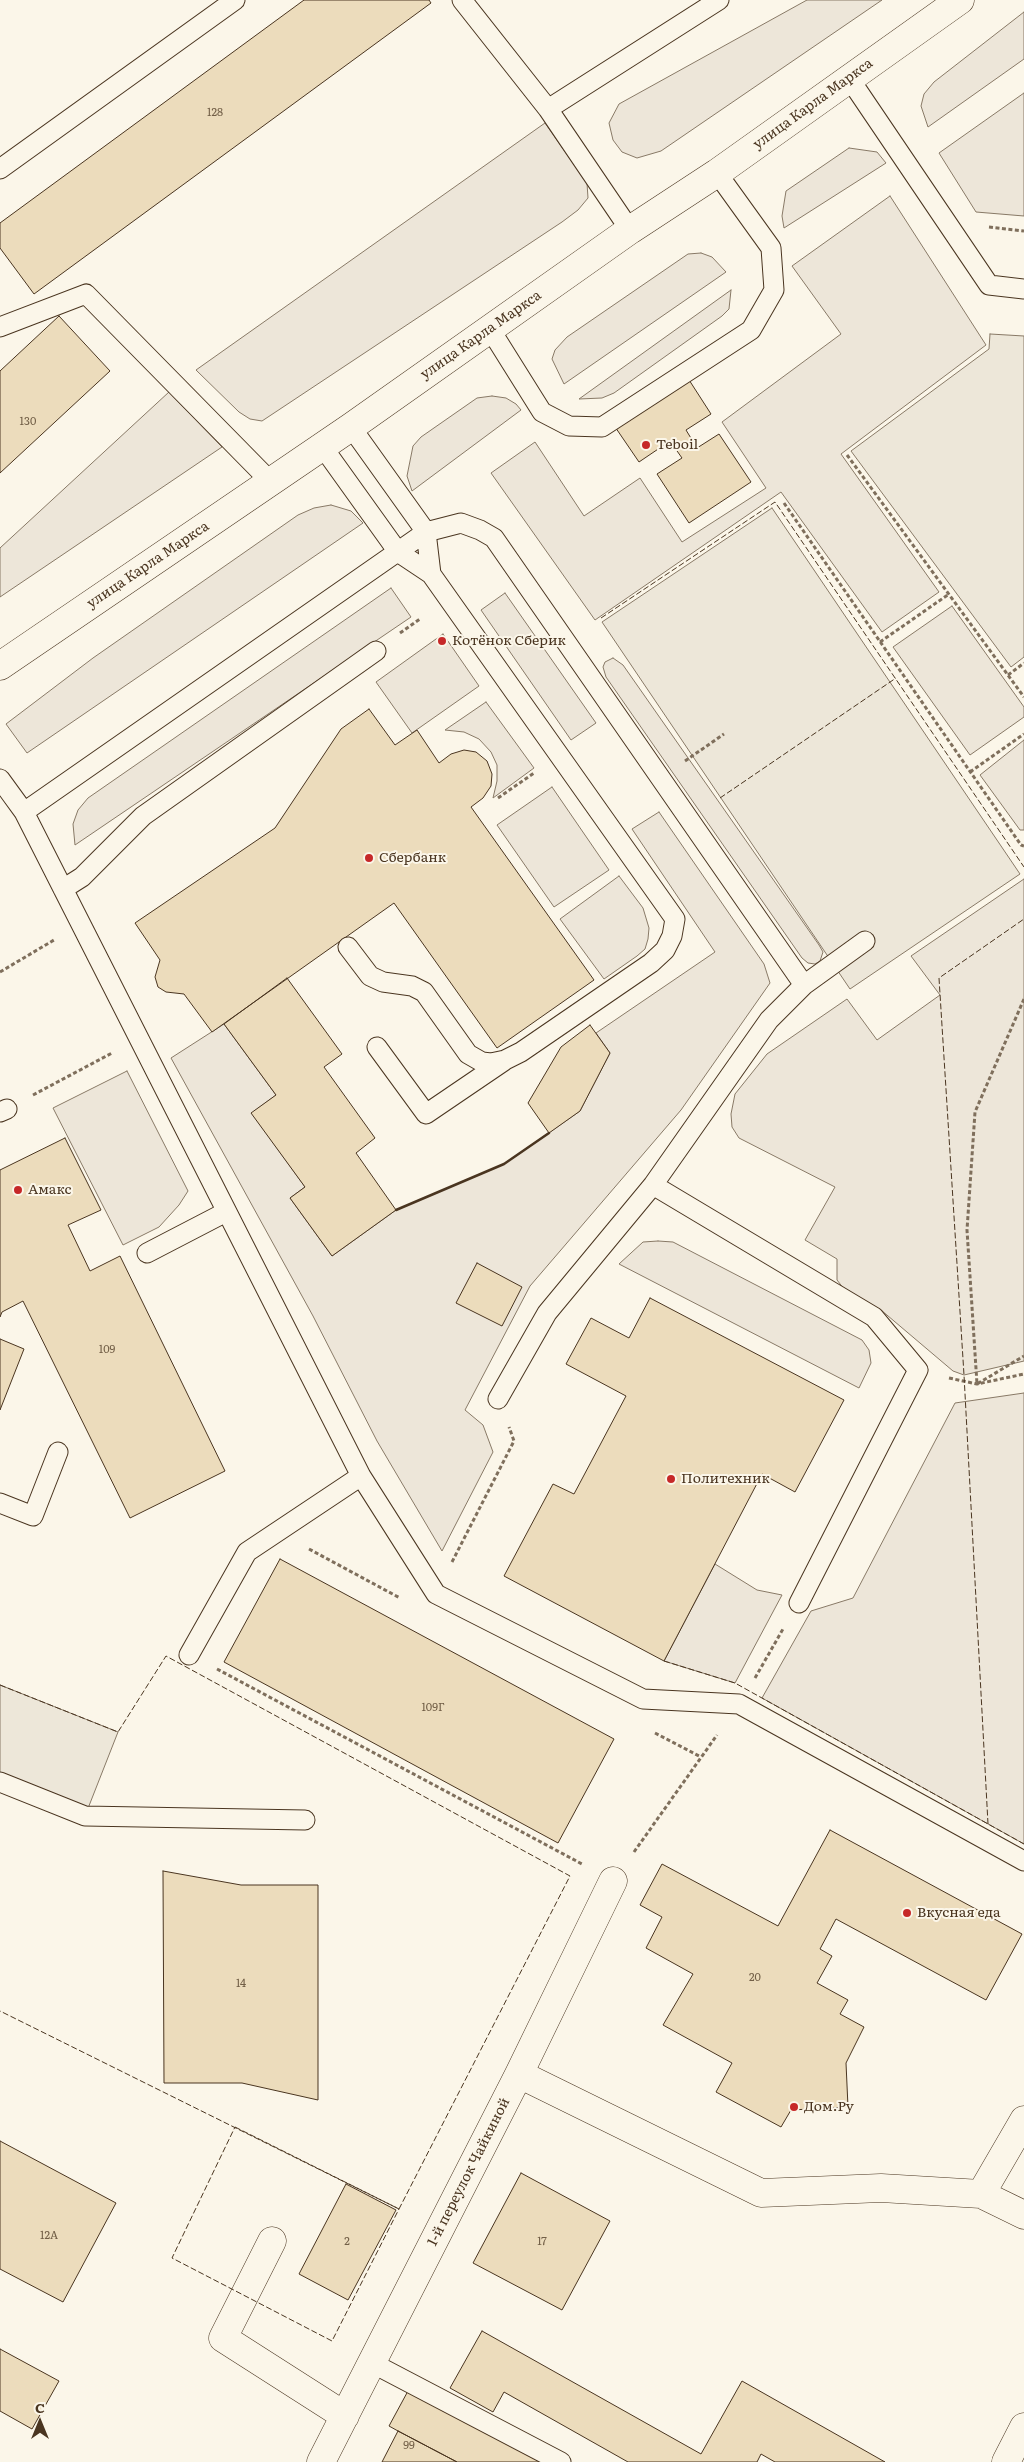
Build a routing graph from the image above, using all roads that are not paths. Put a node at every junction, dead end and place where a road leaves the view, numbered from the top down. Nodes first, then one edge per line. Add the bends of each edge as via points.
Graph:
1 (235, 0) edge
2 (462, 0) edge
3 (719, 0) edge
4 (960, 0) edge
5 (849, 78) junction
6 (548, 110) junction
7 (0, 169) edge
8 (717, 173) junction
9 (630, 230) junction
10 (1024, 289) edge
11 (0, 327) edge
12 (490, 330) junction
13 (352, 427) junction
14 (322, 446) junction
15 (271, 482) junction
16 (426, 532) junction
17 (398, 552) junction
18 (431, 574) junction
19 (376, 651) dead end
20 (0, 666) edge
21 (0, 779) edge
22 (24, 812) junction
23 (62, 889) junction
24 (865, 941) dead end
25 (348, 948) dead end
26 (804, 985) junction
27 (377, 1047) dead end
28 (505, 1060) junction
29 (653, 1185) junction
30 (226, 1212) junction
31 (147, 1253) dead end
32 (498, 1398) road end
33 (58, 1452) dead end
34 (361, 1476) junction
35 (0, 1503) edge
36 (799, 1603) road end
37 (189, 1655) road end
38 (0, 1782) edge
39 (305, 1820) dead end
40 (1024, 1861) edge
41 (613, 1881) road end
42 (519, 2074) junction
43 (1024, 2120) edge
44 (981, 2194) junction
45 (1024, 2215) edge
46 (272, 2241) dead end
47 (372, 2363) junction
48 (345, 2416) junction
49 (1024, 2427) edge
50 (321, 2462) edge
51 (562, 2462) edge
52 (1006, 2462) edge

1 - 7 lane
2 - 6 lane
3 - 6 lane
4 - 5 street, улица Карла Маркса
5 - 8 street, улица Карла Маркса
5 - 10 lane via 989,285
6 - 9 lane
8 - 9 street, улица Карла Маркса
8 - 12 lane via 771,248 774,290 751,330 602,427 569,426 542,412
9 - 12 street, улица Карла Маркса
11 - 15 lane via 86,294
12 - 13 street, улица Карла Маркса
13 - 14 street, улица Карла Маркса
13 - 16 lane
14 - 15 street, улица Карла Маркса
14 - 17 lane
15 - 20 street, улица Карла Маркса
16 - 17 lane
16 - 18 lane
16 - 26 lane via 461,523 494,538
17 - 18 lane
17 - 22 lane
18 - 28 lane via 675,919 665,950 652,963
19 - 23 lane via 143,816 82,877
21 - 22 lane
22 - 23 lane
23 - 30 lane
24 - 26 lane
25 - 28 lane via 370,976 424,992 468,1054 482,1062
26 - 29 lane via 769,1020
27 - 28 lane via 426,1114
29 - 32 lane via 546,1313
29 - 36 lane via 874,1317 918,1370
30 - 31 lane
30 - 34 lane
33 - 35 lane via 33,1516
34 - 37 lane via 247,1552
34 - 40 lane via 436,1594 644,1699 739,1704
38 - 39 lane via 85,1816
41 - 42 street, 1-й переулок Чайкиной
42 - 44 street via 761,2193 881,2188
42 - 47 street, 1-й переулок Чайкиной
43 - 44 street
44 - 45 street
46 - 48 street via 223,2338
47 - 48 street, 1-й переулок Чайкиной
47 - 51 lane
48 - 50 street, 1-й переулок Чайкиной
49 - 52 street

